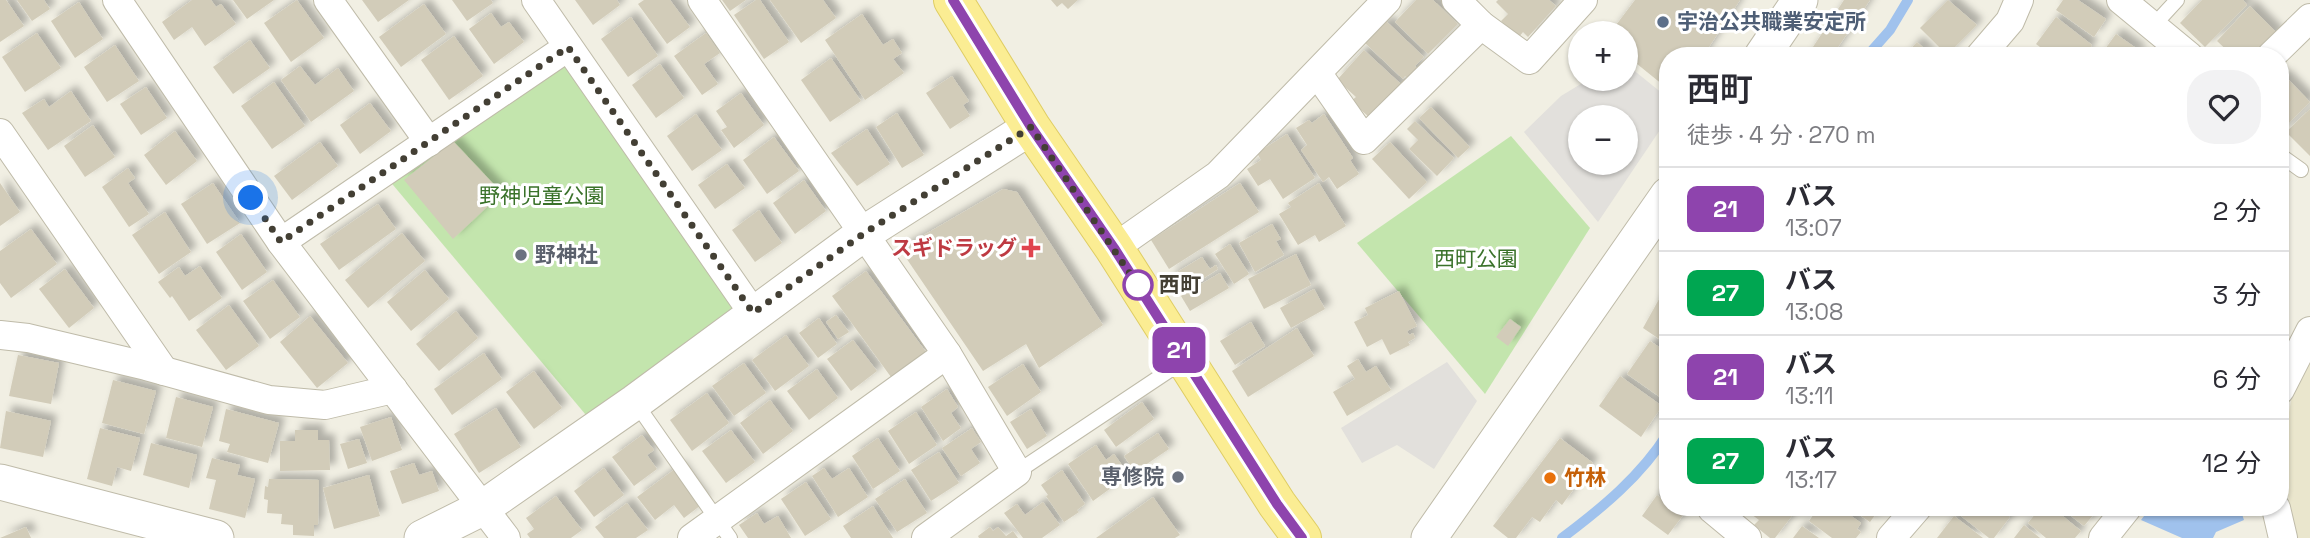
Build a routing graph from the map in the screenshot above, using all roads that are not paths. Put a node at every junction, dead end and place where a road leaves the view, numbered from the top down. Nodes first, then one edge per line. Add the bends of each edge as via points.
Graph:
1 (117, 0) edge
2 (328, 0) edge
3 (536, 0) edge
4 (702, 0) edge
5 (953, 0) edge
6 (1387, 0) edge
7 (1456, 0) edge
8 (1583, 0) edge
9 (1800, 0) edge
10 (2019, 0) edge
11 (2121, 0) edge
12 (2177, 0) edge
13 (2310, 18) edge
14 (1481, 25) junction
15 (2154, 25) junction
16 (568, 47) junction
17 (1768, 47) edge
18 (1988, 47) edge
19 (2179, 47) edge
20 (2280, 47) edge
21 (1318, 74) junction
22 (1031, 127) junction
23 (0, 133) edge
24 (429, 142) junction
25 (2289, 161) edge
26 (2301, 170) dead end
27 (1659, 208) edge
28 (863, 234) junction
29 (281, 242) junction
30 (1114, 248) junction
31 (753, 313) junction
32 (2310, 331) edge
33 (0, 335) edge
34 (947, 354) junction
35 (1185, 360) junction
36 (164, 371) junction
37 (2289, 372) edge
38 (393, 389) junction
39 (635, 402) junction
40 (1017, 472) junction
41 (0, 482) edge
42 (484, 508) junction
43 (1720, 516) edge
44 (1910, 516) edge
45 (2121, 516) edge
46 (2278, 516) edge
47 (723, 529) edge
48 (216, 538) edge
49 (422, 538) edge
50 (506, 538) edge
51 (692, 538) edge
52 (926, 538) edge
53 (1302, 538) edge
54 (1429, 538) edge
55 (1747, 538) edge
56 (1891, 538) edge
57 (2103, 538) edge
58 (2283, 538) edge

1 - 29 street
2 - 24 street
3 - 16 street
4 - 28 street
5 - 22 main road
6 - 21 street
7 - 14 street
8 - 14 street via 1530,60
9 - 17 street
10 - 18 street via 2010,21
11 - 15 street
12 - 15 lane
13 - 20 street
14 - 21 street via 1364,140
15 - 19 street
16 - 24 street
16 - 31 street
21 - 30 street via 1218,175
22 - 28 street
22 - 30 main road
23 - 36 street
24 - 29 street
25 - 26 lane
27 - 54 street
28 - 31 street
28 - 34 street
29 - 38 street
30 - 35 main road
31 - 39 street
32 - 37 street
33 - 36 street
34 - 40 street
34 - 47 street
35 - 40 lane
35 - 53 main road
36 - 38 street via 269,400 325,405
38 - 42 street
39 - 42 street
39 - 47 lane
40 - 52 street
41 - 48 street
42 - 49 street
42 - 50 street
43 - 55 street
44 - 56 street
45 - 57 street
46 - 58 street
47 - 51 street

